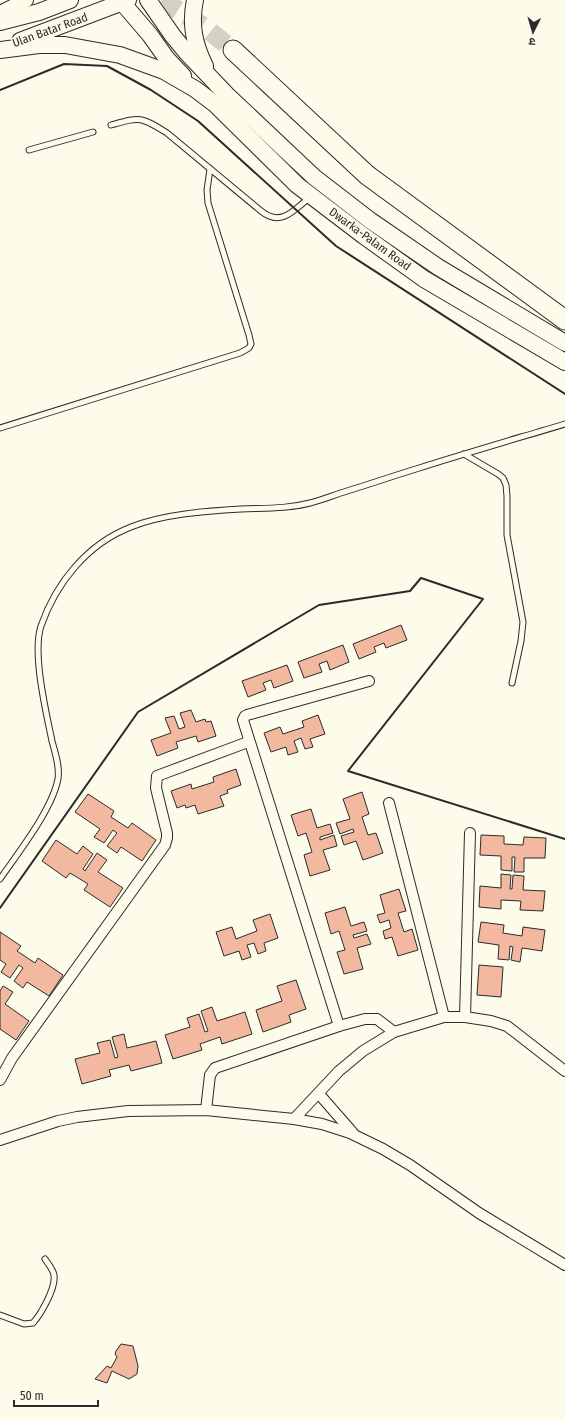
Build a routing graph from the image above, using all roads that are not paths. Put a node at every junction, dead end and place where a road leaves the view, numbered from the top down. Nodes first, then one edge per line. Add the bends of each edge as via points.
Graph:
1 (26, 0) edge
2 (70, 0) edge
3 (148, 0) edge
4 (195, 0) edge
5 (124, 1) edge
6 (0, 13) edge
7 (0, 22) edge
8 (0, 49) edge
9 (233, 50) tunnel mouth
10 (211, 78) junction
11 (195, 89) junction
12 (111, 125) dead end
13 (93, 132) dead end
14 (29, 150) dead end
15 (210, 169) junction
16 (311, 196) junction
17 (565, 320) edge
18 (565, 343) edge
19 (565, 362) edge
20 (565, 424) edge
21 (0, 428) edge
22 (464, 454) junction
23 (369, 681) dead end
24 (512, 683) dead end
25 (248, 742) junction
26 (389, 803) dead end
27 (470, 833) dead end
28 (0, 879) edge
29 (444, 1017) junction
30 (465, 1017) junction
31 (339, 1026) junction
32 (394, 1032) junction
33 (565, 1072) edge
34 (0, 1080) edge
35 (319, 1094) junction
36 (206, 1110) junction
37 (294, 1119) junction
38 (355, 1135) junction
39 (0, 1140) edge
40 (45, 1259) dead end
41 (565, 1265) edge
42 (0, 1315) edge

1 - 6 main road
2 - 7 main road, Ulan Batar Road via 39,12
3 - 10 main road via 173,36
4 - 10 main road via 192,18 194,39
5 - 8 main road, Ulan Batar Road
5 - 11 main road via 167,59
8 - 11 main road via 65,45 98,50 164,70
9 - 17 highway via 367,174
10 - 18 main road via 314,177 372,221 438,267
11 - 16 main road, Dwarka-Palam Road via 215,104
12 - 15 lane via 132,119 146,121 166,133
13 - 14 lane
15 - 16 lane via 266,215 273,217 284,217
15 - 21 lane via 208,203 249,335 249,348
16 - 19 main road, Dwarka-Palam Road via 424,279
20 - 22 lane
22 - 24 lane via 498,474 506,485 507,535 523,622
22 - 28 lane via 312,503 292,507 199,512 131,527 106,540 76,565 58,588 41,627 37,644 58,763 57,781 50,802
23 - 25 street via 245,716 243,722
25 - 31 street
25 - 34 street via 157,776 156,788 167,834 165,845 12,1058
26 - 29 street
27 - 30 street
29 - 30 street
29 - 32 street
30 - 33 street via 507,1026
31 - 32 street via 372,1018
31 - 36 street via 213,1069 209,1080
32 - 35 street via 350,1061
35 - 37 street
35 - 38 street
36 - 37 street
36 - 39 street via 128,1111 77,1117
37 - 38 street via 322,1124
38 - 41 street via 410,1165 479,1213
40 - 42 lane via 51,1268 54,1281 33,1324 24,1324

